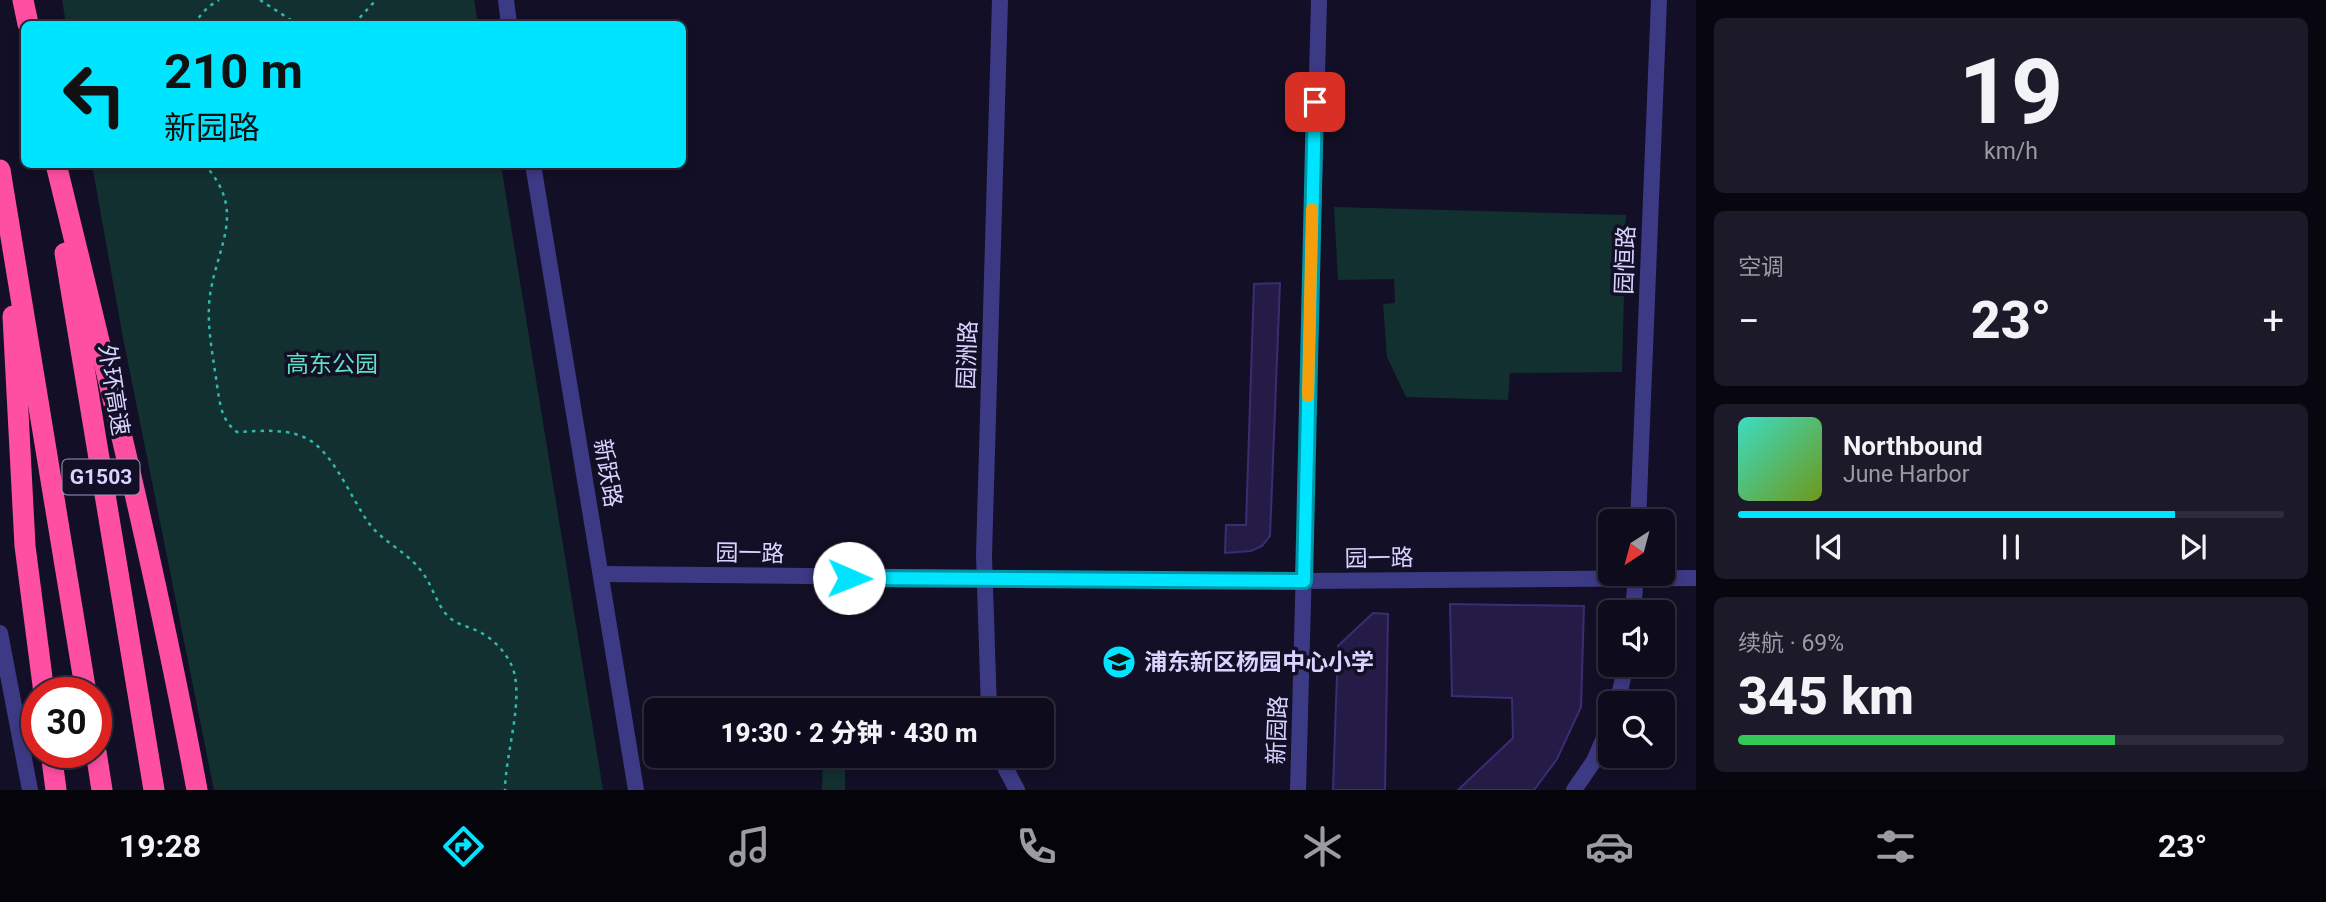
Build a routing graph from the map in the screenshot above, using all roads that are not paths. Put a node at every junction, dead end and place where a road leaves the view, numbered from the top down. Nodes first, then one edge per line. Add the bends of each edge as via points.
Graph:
1 (23, 0) edge
2 (506, 0) edge
3 (1000, 0) edge
4 (1319, 0) edge
5 (1658, 0) edge
6 (27, 21) edge
7 (509, 21) edge
8 (54, 168) edge
9 (54, 168) edge
10 (534, 168) edge
11 (0, 170) edge
12 (8, 213) junction
13 (1638, 509) edge
14 (601, 574) junction
15 (1598, 577) edge
16 (1675, 577) edge
17 (1696, 578) edge
18 (986, 579) junction
19 (1304, 581) junction
20 (0, 633) edge
21 (42, 677) edge
22 (83, 677) edge
23 (989, 698) edge
24 (6, 700) edge
25 (1598, 752) edge
26 (53, 768) edge
27 (99, 768) edge
28 (1005, 768) edge
29 (30, 790) edge
30 (56, 790) edge
31 (102, 790) edge
32 (154, 790) edge
33 (197, 790) edge
34 (636, 790) edge
35 (1017, 790) edge
36 (1298, 790) edge
37 (1574, 790) edge

1 - 6 highway
2 - 7 street
3 - 18 street, 园洲路
4 - 19 street, 新园路
5 - 13 street, 园恒路
8 - 32 highway, 外环高速 / G1503
9 - 33 highway via 144,527
10 - 14 street, 新跃路
11 - 12 highway, G1503
12 - 21 highway via 25,546
12 - 22 highway, G1503
14 - 18 street, 园一路
14 - 34 street, 新跃路
15 - 19 street, 园一路
16 - 17 street, 园一路
18 - 19 street, 园一路
18 - 23 street, 园洲路
19 - 36 street, 新园路
20 - 24 street
24 - 29 street
25 - 37 street
26 - 30 highway
27 - 31 highway
28 - 35 street

